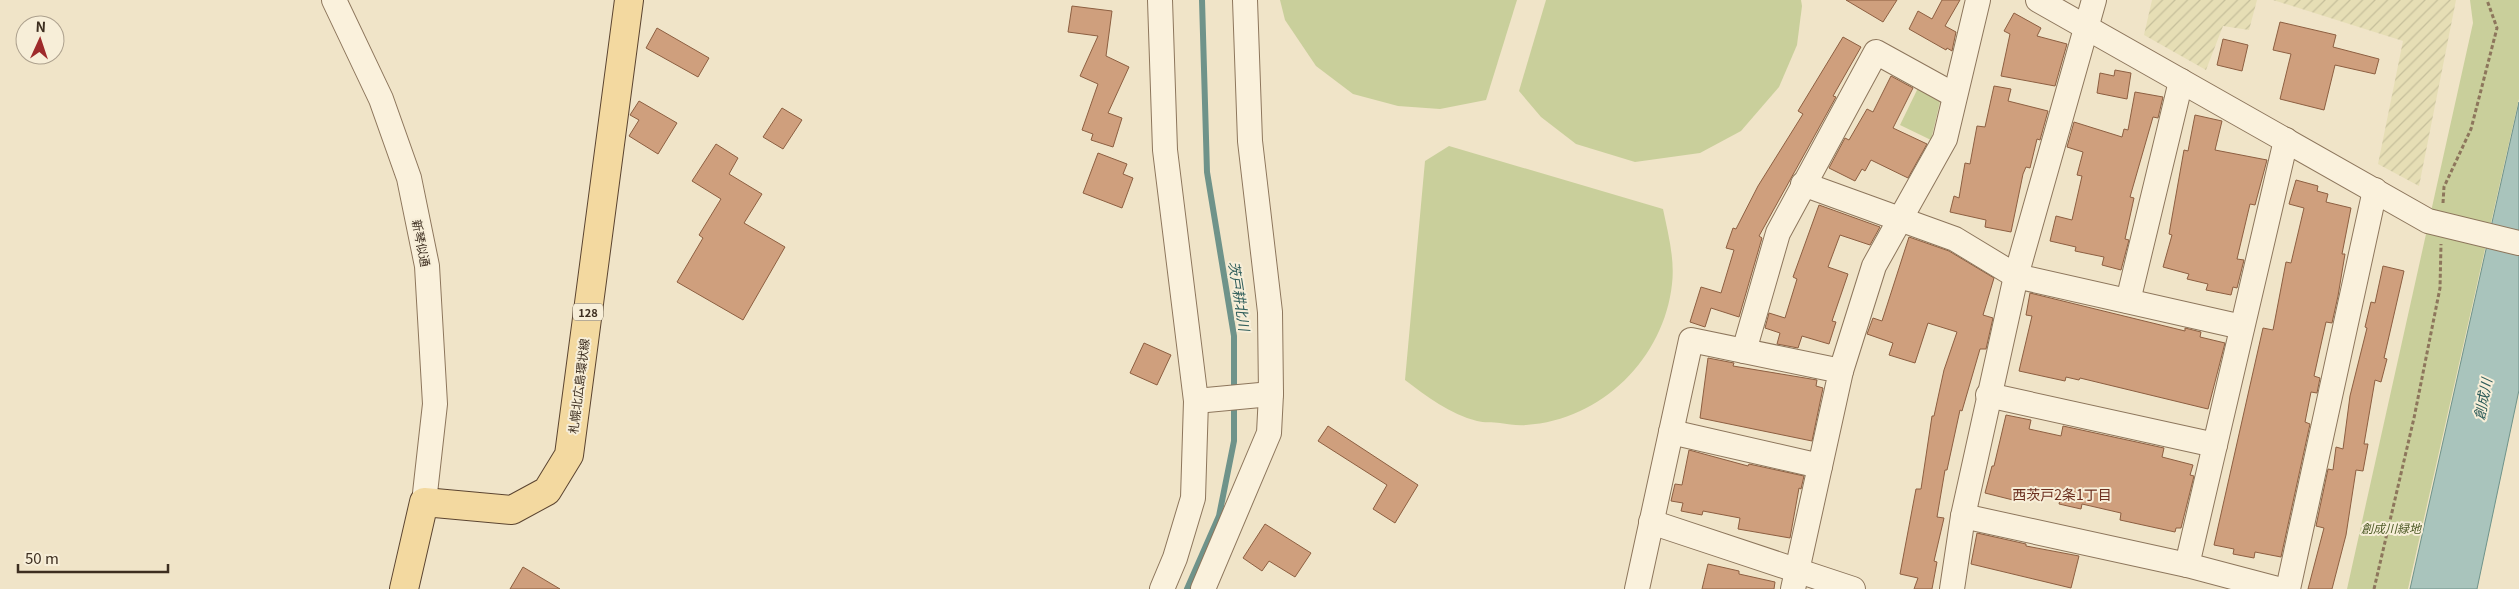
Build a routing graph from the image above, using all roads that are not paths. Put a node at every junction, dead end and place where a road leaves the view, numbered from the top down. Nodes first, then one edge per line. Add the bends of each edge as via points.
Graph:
1 (334, 0) edge
2 (629, 0) edge
3 (1160, 0) edge
4 (1245, 0) edge
5 (1978, 0) edge
6 (2038, 0) edge
7 (2094, 0) edge
8 (2088, 26) junction
9 (2180, 81) junction
10 (1954, 95) junction
11 (2286, 140) junction
12 (1803, 184) junction
13 (2375, 190) junction
14 (1901, 220) junction
15 (2519, 243) edge
16 (2016, 276) junction
17 (2128, 301) junction
18 (2242, 327) junction
19 (1744, 351) junction
20 (1840, 371) junction
21 (1271, 394) junction
22 (1988, 394) junction
23 (1196, 401) junction
24 (1671, 432) junction
25 (2215, 445) junction
26 (1820, 466) junction
27 (424, 502) junction
28 (1963, 516) junction
29 (1651, 522) junction
30 (2187, 565) junction
31 (1796, 579) edge
32 (404, 589) edge
33 (1162, 589) edge
34 (1203, 589) edge
35 (1637, 589) edge
36 (1853, 589) edge
37 (1952, 589) edge
38 (2278, 589) edge
39 (2288, 589) edge

1 - 27 street, 新琴似通 via 381,99 409,178 427,266 436,404
2 - 27 main road, 札幌北広島環状線 / 128 via 569,455 547,491 512,510
3 - 23 street via 1165,150
4 - 21 street via 1250,141 1270,312
5 - 10 street
6 - 8 street
7 - 8 street
8 - 9 street
8 - 16 street
9 - 11 street
9 - 17 street
10 - 12 street via 1876,52
10 - 14 street via 1945,139
11 - 13 street
11 - 18 street
12 - 14 street
12 - 19 street via 1778,233
13 - 15 street via 2428,220
13 - 39 street
14 - 16 street via 1955,239
14 - 20 street via 1874,266
16 - 17 street
16 - 22 street
17 - 18 street
18 - 25 street
19 - 20 street
19 - 24 street via 1691,340
20 - 26 street
21 - 23 street
21 - 34 street via 1269,433
22 - 25 street
22 - 28 street
23 - 33 street via 1193,498
24 - 26 street
24 - 29 street
25 - 30 street
26 - 31 street
27 - 32 main road
28 - 30 street
28 - 37 street
29 - 31 street
29 - 35 street
30 - 38 street
31 - 36 street

